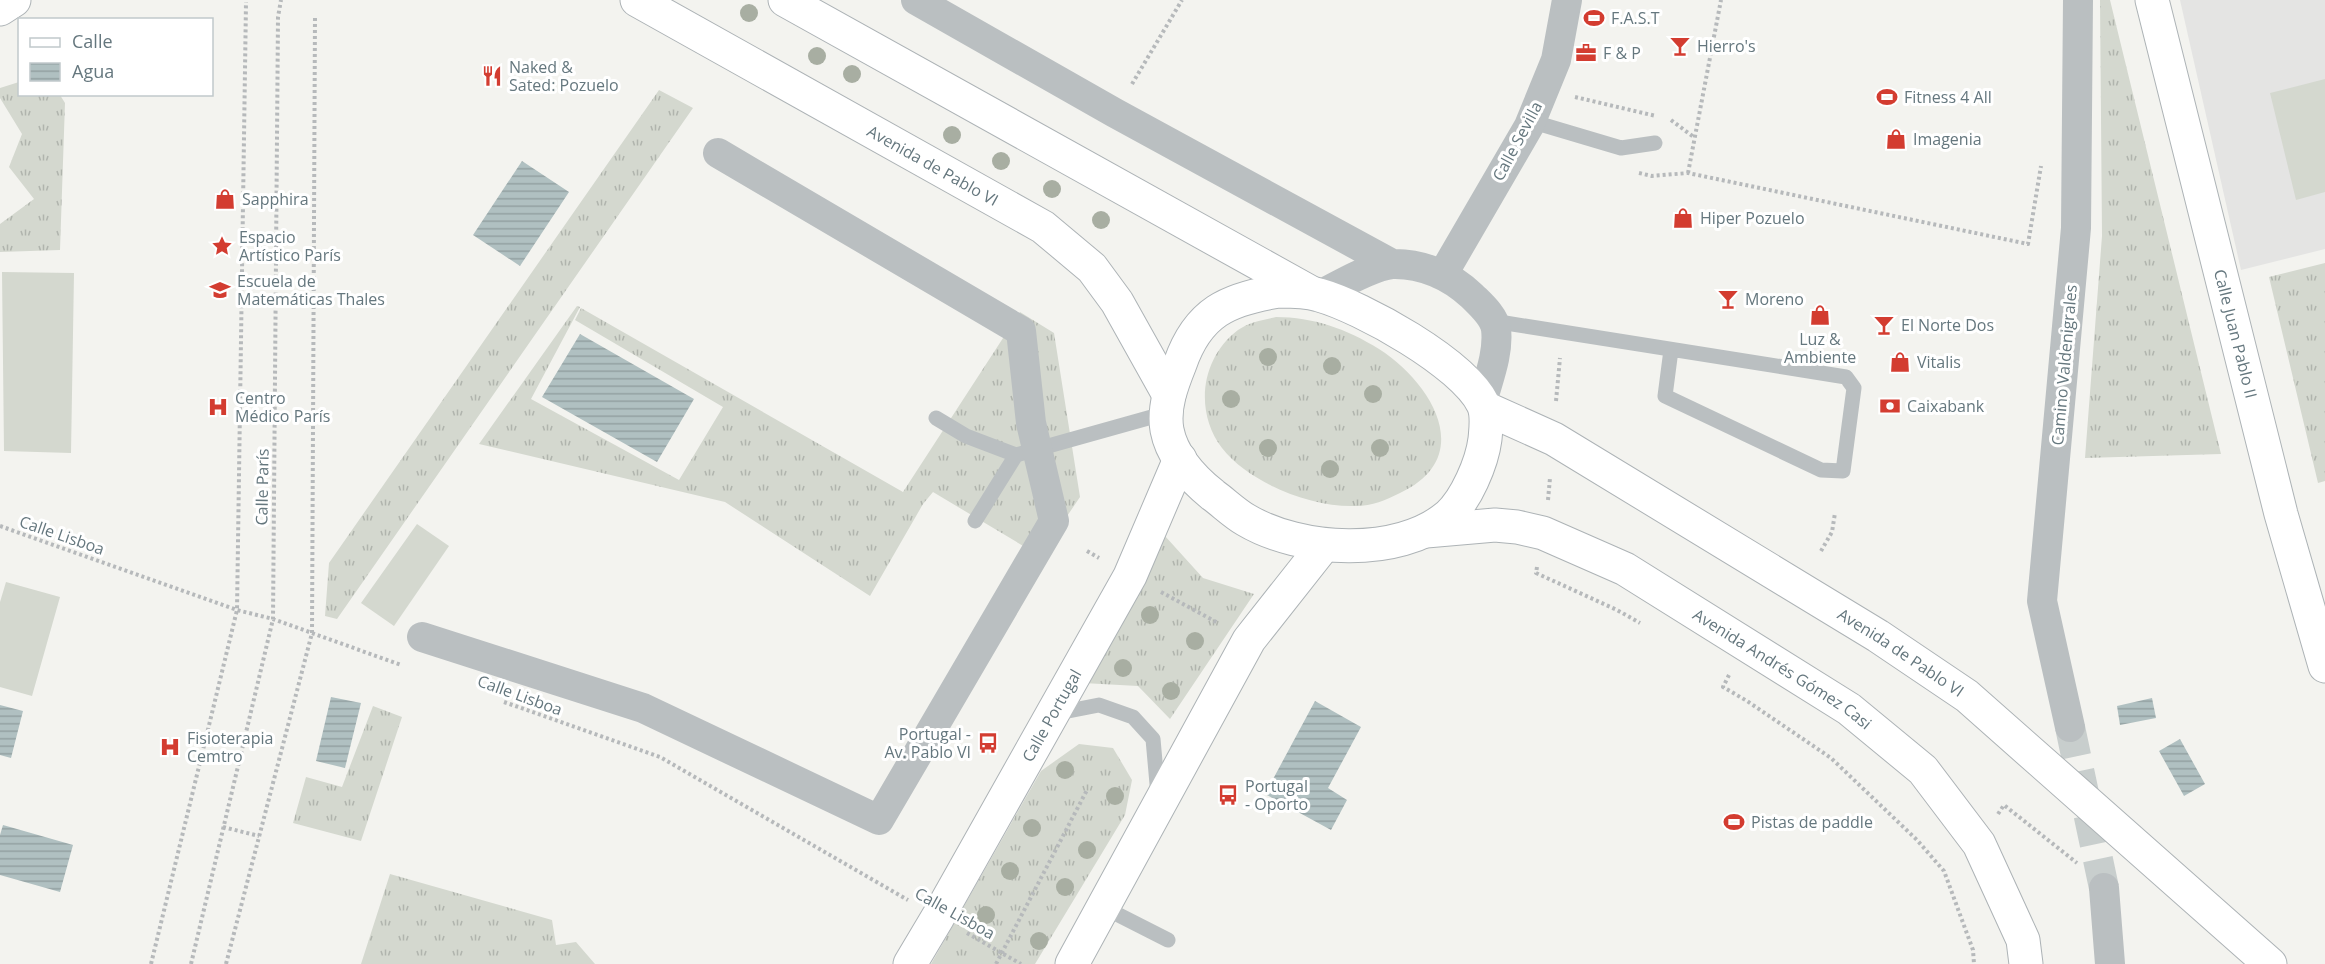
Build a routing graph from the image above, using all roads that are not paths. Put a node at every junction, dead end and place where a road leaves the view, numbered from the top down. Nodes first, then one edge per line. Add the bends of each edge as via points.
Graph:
1 (14, 0) edge
2 (637, 0) edge
3 (785, 0) edge
4 (916, 0) edge
5 (2078, 0) edge
6 (2152, 0) edge
7 (1558, 5) edge
8 (0, 9) edge
9 (1530, 121) junction
10 (1655, 143) dead end
11 (718, 153) dead end
12 (1392, 264) junction
13 (1443, 274) junction
14 (1315, 294) junction
15 (1493, 321) junction
16 (1671, 350) junction
17 (1168, 404) junction
18 (1484, 405) junction
19 (936, 418) dead end
20 (1026, 452) junction
21 (1180, 459) junction
22 (975, 520) dead end
23 (1426, 531) junction
24 (1324, 545) junction
25 (422, 637) dead end
26 (2325, 666) edge
27 (1053, 714) junction
28 (2070, 727) tunnel mouth
29 (1159, 804) junction
30 (2104, 888) tunnel mouth
31 (1103, 907) junction
32 (1168, 940) dead end
33 (910, 964) edge
34 (1072, 964) edge
35 (2026, 964) edge
36 (2110, 964) edge
37 (2271, 964) edge

1 - 8 main road
2 - 17 main road, Avenida de Pablo VI via 1043,227 1092,268 1118,302
3 - 14 main road
4 - 12 street
5 - 28 street, Camino Valdenigrales via 2076,228 2042,601
6 - 26 main road, Calle Juan Pablo II via 2280,514
7 - 9 street, Calle Sevilla via 1556,60
9 - 10 lane via 1621,148
9 - 13 street, Calle Sevilla
11 - 20 street via 1021,331 1031,423
12 - 13 street
12 - 14 street
13 - 15 street via 1461,286
14 - 17 main road via 1279,291 1251,295 1213,312 1183,355
14 - 18 main road via 1361,312 1436,357 1456,371
15 - 16 lane
15 - 18 street via 1493,360
16 - 16 lane via 1665,396 1821,470 1843,471 1854,388 1846,377
17 - 20 lane
17 - 21 main road via 1169,437
18 - 23 main road via 1486,426 1478,471 1449,515
18 - 37 main road, Avenida de Pablo VI via 1554,439 1878,636 1967,696
19 - 20 lane via 966,436
20 - 22 lane
20 - 25 street via 1054,521 879,820 643,708
21 - 24 main road via 1200,484 1246,520 1294,539
21 - 27 main road, Calle Portugal via 1130,576
23 - 24 main road via 1355,547
23 - 35 main road, Avenida Andrés Gómez Casi via 1495,525 1543,533 1624,570 1849,709 1923,770 1979,844 2023,940
24 - 29 main road via 1249,640
27 - 29 lane via 1099,705 1133,717 1153,739
27 - 33 main road, Calle Portugal
29 - 31 main road
30 - 36 street
31 - 32 lane
31 - 34 main road

